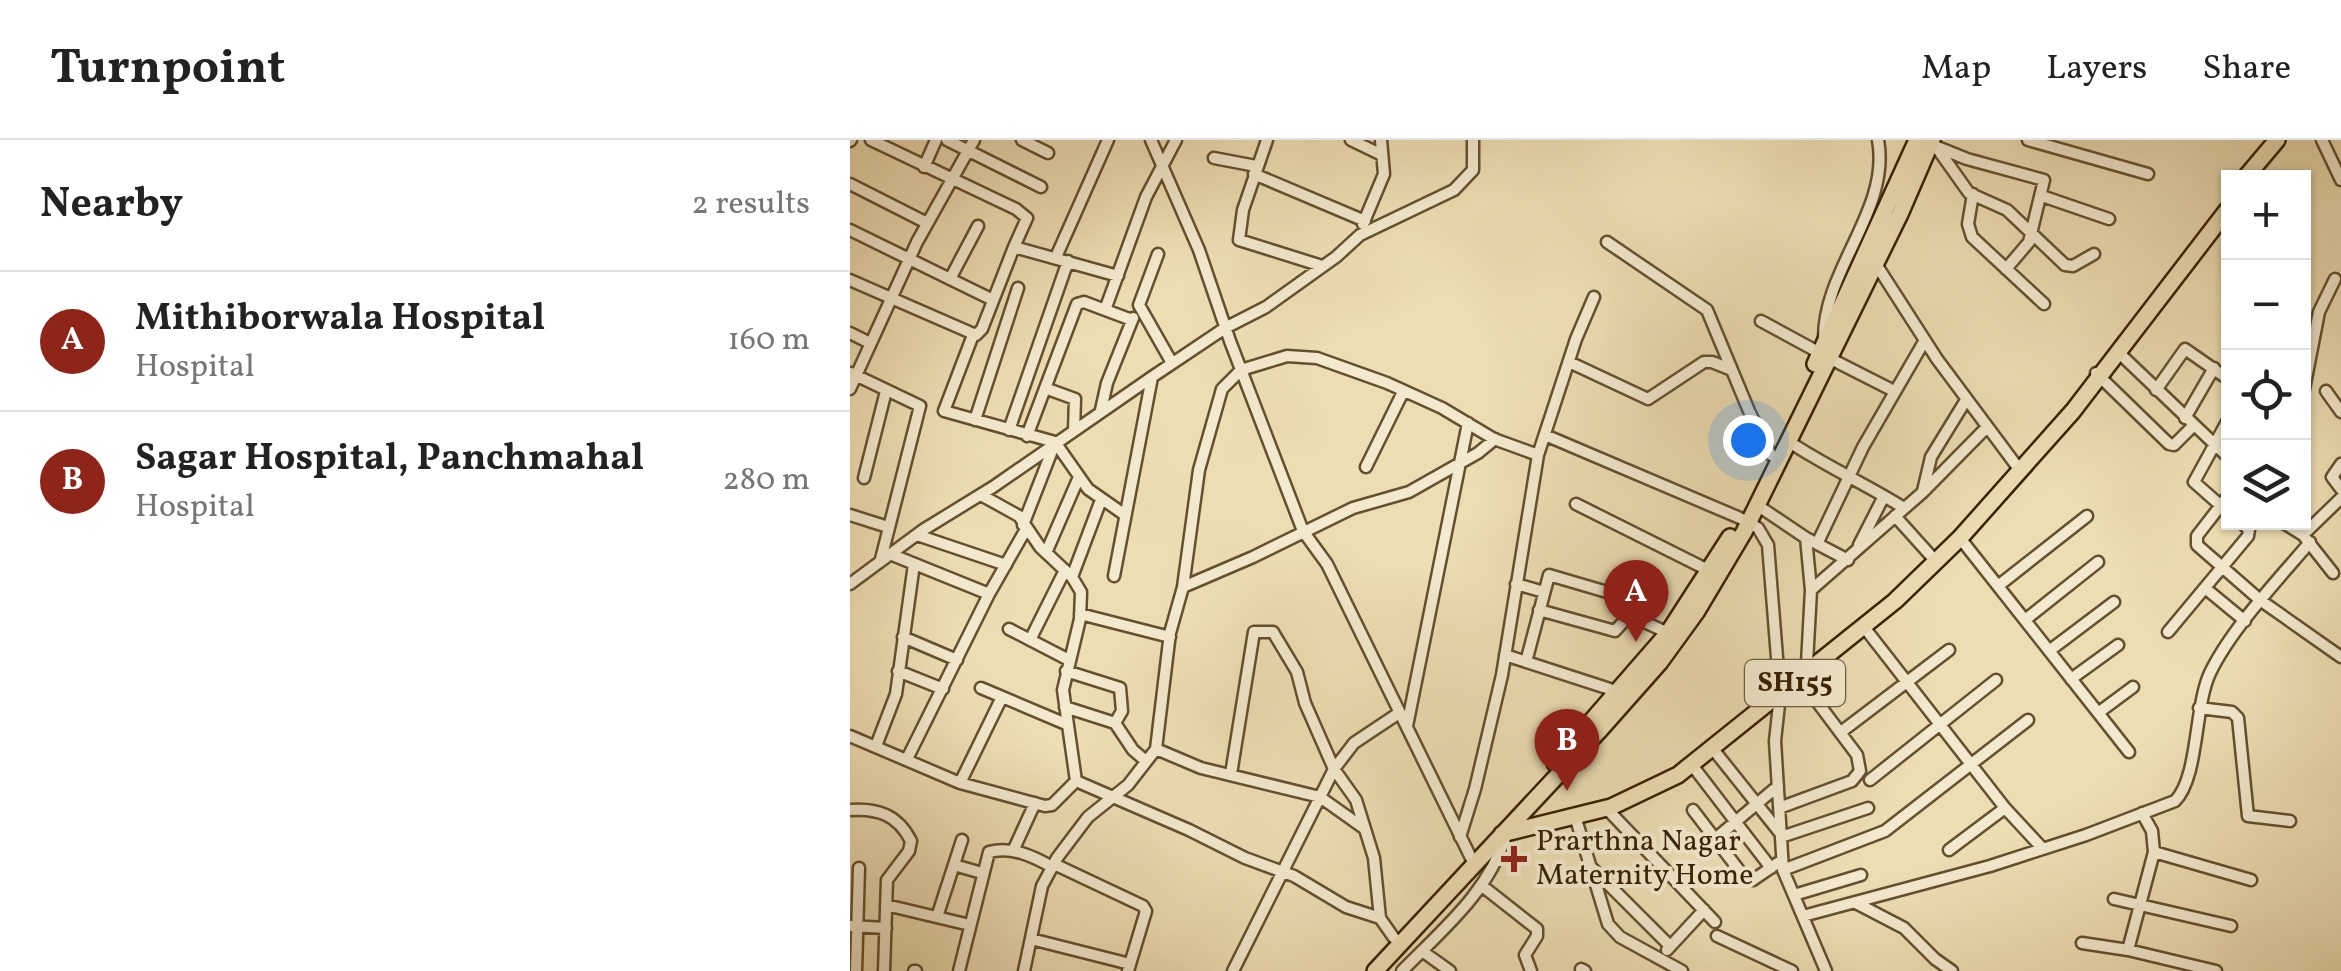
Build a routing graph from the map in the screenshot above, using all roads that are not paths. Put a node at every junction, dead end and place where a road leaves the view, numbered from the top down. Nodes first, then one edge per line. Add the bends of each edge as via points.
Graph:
1 (871, 140) edge
2 (936, 140) edge
3 (947, 140) edge
4 (1022, 140) edge
5 (1108, 140) edge
6 (1150, 140) edge
7 (1176, 140) edge
8 (1267, 140) edge
9 (1351, 140) edge
10 (1381, 140) edge
11 (1473, 140) edge
12 (1878, 140) edge
13 (2028, 140) edge
14 (2280, 140) edge
15 (2322, 140) edge
16 (1925, 143) edge
17 (892, 145) edge
18 (971, 145) edge
19 (1048, 154) dead end
20 (1382, 155) junction
21 (1214, 158) dead end
22 (924, 167) junction
23 (1162, 169) junction
24 (1255, 170) junction
25 (2252, 170) edge
26 (2259, 170) edge
27 (2148, 174) dead end
28 (951, 179) junction
29 (2341, 180) edge
30 (850, 184) edge
31 (1041, 187) dead end
32 (1972, 194) junction
33 (2042, 196) junction
34 (2221, 207) edge
35 (2109, 218) dead end
36 (2221, 218) edge
37 (1364, 220) junction
38 (927, 224) junction
39 (978, 226) dead end
40 (850, 230) edge
41 (1360, 234) junction
42 (2032, 234) junction
43 (1607, 242) dead end
44 (1014, 247) junction
45 (1158, 254) dead end
46 (2094, 254) dead end
47 (1871, 256) junction
48 (1056, 257) junction
49 (909, 260) junction
50 (1068, 262) junction
51 (1322, 266) junction
52 (2006, 269) junction
53 (1118, 276) junction
54 (950, 279) junction
55 (2335, 279) dead end
56 (850, 280) edge
57 (1018, 288) dead end
58 (1594, 297) dead end
59 (891, 300) junction
60 (993, 300) junction
61 (2044, 304) dead end
62 (1139, 305) junction
63 (1105, 310) junction
64 (1132, 320) junction
65 (1760, 322) dead end
66 (1225, 328) junction
67 (850, 333) edge
68 (973, 335) junction
69 (1925, 340) junction
70 (870, 342) junction
71 (2311, 350) edge
72 (2117, 351) junction
73 (1824, 352) junction
74 (1569, 362) junction
75 (1172, 363) junction
76 (2214, 368) junction
77 (1241, 370) junction
78 (1732, 370) junction
79 (2097, 373) junction
80 (852, 374) edge
81 (2221, 374) edge
82 (1152, 377) junction
83 (850, 388) edge
84 (1046, 388) junction
85 (2156, 390) junction
86 (886, 391) junction
87 (1894, 391) junction
88 (2326, 391) dead end
89 (1404, 392) junction
90 (1966, 400) junction
91 (2340, 409) edge
92 (1101, 412) junction
93 (975, 420) junction
94 (2189, 422) junction
95 (1468, 424) junction
96 (1986, 428) junction
97 (1009, 430) junction
98 (1074, 430) junction
99 (2221, 433) edge
100 (1545, 435) junction
101 (1027, 436) junction
102 (1495, 439) junction
103 (2044, 439) junction
104 (1788, 441) junction
105 (1055, 442) junction
106 (2214, 446) junction
107 (2221, 452) edge
108 (1538, 455) junction
109 (1771, 455) junction
110 (1460, 463) junction
111 (2341, 464) edge
112 (2016, 465) junction
113 (1366, 467) dead end
114 (1849, 476) junction
115 (1079, 477) junction
116 (864, 478) dead end
117 (2341, 490) edge
118 (1923, 492) junction
119 (980, 495) junction
120 (1884, 496) junction
121 (2341, 498) edge
122 (1102, 500) junction
123 (2221, 501) edge
124 (1576, 504) dead end
125 (1757, 505) junction
126 (2221, 510) edge
127 (1900, 512) junction
128 (850, 515) edge
129 (1125, 515) junction
130 (2087, 516) dead end
131 (1744, 520) junction
132 (888, 526) junction
133 (1025, 527) junction
134 (2248, 530) edge
135 (2294, 530) edge
136 (1304, 531) junction
137 (917, 535) junction
138 (1960, 538) junction
139 (2306, 538) junction
140 (1811, 541) junction
141 (1857, 551) junction
142 (1046, 553) junction
143 (1930, 556) junction
144 (886, 557) junction
145 (1848, 560) junction
146 (2098, 562) dead end
147 (914, 564) junction
148 (1006, 565) junction
149 (2222, 568) junction
150 (1710, 571) junction
151 (2334, 573) dead end
152 (1068, 574) junction
153 (1114, 576) dead end
154 (850, 584) edge
155 (1516, 584) junction
156 (1183, 586) junction
157 (1998, 586) junction
158 (2205, 588) junction
159 (1812, 590) junction
160 (1544, 592) junction
161 (990, 594) junction
162 (2260, 600) junction
163 (2114, 602) dead end
164 (1539, 610) junction
165 (1632, 611) junction
166 (1080, 614) junction
167 (2024, 620) junction
168 (2245, 621) junction
169 (1864, 627) junction
170 (1009, 630) dead end
171 (2168, 632) dead end
172 (1668, 633) junction
173 (903, 637) junction
174 (1170, 637) junction
175 (1030, 640) junction
176 (2118, 646) dead end
177 (1949, 650) dead end
178 (2049, 651) junction
179 (1504, 655) junction
180 (2341, 657) edge
181 (957, 660) junction
182 (1526, 662) junction
183 (1807, 663) junction
184 (1068, 666) junction
185 (898, 671) junction
186 (1800, 679) junction
187 (1996, 680) dead end
188 (2071, 680) junction
189 (1906, 681) junction
190 (2133, 687) dead end
191 (980, 688) dead end
192 (943, 689) junction
193 (1780, 690) junction
194 (1619, 692) junction
195 (1002, 696) junction
196 (1064, 707) junction
197 (2199, 708) junction
198 (1399, 713) junction
199 (2098, 713) junction
200 (2028, 720) dead end
201 (1114, 723) junction
202 (1940, 723) junction
203 (1066, 724) junction
204 (1407, 727) junction
205 (1842, 732) junction
206 (850, 736) edge
207 (876, 746) junction
208 (1156, 749) junction
209 (1714, 749) junction
210 (2129, 752) dead end
211 (907, 759) junction
212 (1146, 761) junction
213 (1972, 764) junction
214 (1692, 765) junction
215 (1334, 769) junction
216 (1230, 774) junction
217 (1870, 780) dead end
218 (1076, 781) junction
219 (960, 784) junction
220 (1778, 786) junction
221 (1320, 797) junction
222 (1112, 798) junction
223 (1035, 803) junction
224 (1757, 804) junction
225 (1606, 808) junction
226 (1779, 808) junction
227 (1868, 808) dead end
228 (2005, 808) junction
229 (850, 810) edge
230 (1692, 810) dead end
231 (2136, 815) junction
232 (1575, 816) junction
233 (2290, 821) dead end
234 (1736, 822) junction
235 (1502, 828) junction
236 (1365, 829) junction
237 (1781, 835) junction
238 (1460, 838) junction
239 (1715, 839) junction
240 (962, 840) dead end
241 (2043, 849) junction
242 (1949, 850) dead end
243 (1013, 851) junction
244 (2154, 852) junction
245 (1471, 860) junction
246 (954, 865) junction
247 (1053, 865) junction
248 (1588, 865) junction
249 (1779, 866) junction
250 (859, 868) dead end
251 (1282, 872) junction
252 (982, 873) junction
253 (1861, 875) dead end
254 (2250, 880) dead end
255 (1482, 886) junction
256 (854, 891) edge
257 (1794, 894) junction
258 (2114, 898) dead end
259 (1856, 902) junction
260 (2140, 904) junction
261 (886, 905) junction
262 (1704, 910) junction
263 (1803, 916) junction
264 (936, 917) junction
265 (1380, 918) junction
266 (1715, 922) dead end
267 (854, 926) edge
268 (970, 926) junction
269 (2232, 926) dead end
270 (886, 928) junction
271 (1717, 936) dead end
272 (1394, 938) junction
273 (1031, 940) junction
274 (2082, 943) dead end
275 (1670, 946) junction
276 (2128, 950) junction
277 (1422, 951) junction
278 (1659, 958) junction
279 (1129, 968) edge
280 (1532, 970) edge
281 (856, 971) edge
282 (884, 971) edge
283 (959, 971) edge
284 (1024, 971) edge
285 (1232, 971) edge
286 (1362, 971) edge
287 (1375, 971) edge
288 (1402, 971) edge
289 (1450, 971) edge
290 (1682, 971) edge
291 (1792, 971) edge
292 (1826, 971) edge
293 (1952, 971) edge
294 (2216, 971) edge

1 - 17 street
2 - 22 street
3 - 18 street
4 - 19 street
5 - 48 street
6 - 23 street
7 - 23 street
8 - 24 street
9 - 20 street
10 - 20 street
11 - 41 street via 1473,170 1466,181
12 - 73 street via 1875,190 1825,311
13 - 27 street
14 - 25 main road
14 - 26 main road
15 - 29 street
16 - 32 street
16 - 33 street via 2042,178
16 - 47 main road
16 - 47 main road via 1886,208
17 - 22 street
18 - 28 street
18 - 31 street
20 - 37 street via 1384,174
21 - 24 street
22 - 28 street
23 - 53 street
23 - 66 street
24 - 37 street
24 - 51 street via 1239,240
28 - 38 street
28 - 44 street via 1027,218
30 - 38 street
32 - 42 street via 2007,210
32 - 52 street via 1969,230
33 - 35 street
33 - 42 street
34 - 79 main road, SH155
36 - 72 main road, SH155
37 - 41 street
38 - 49 street
39 - 54 street
40 - 49 street
41 - 51 street
42 - 46 street via 2069,266
42 - 52 street
43 - 78 street via 1701,305
44 - 48 street
44 - 60 street
45 - 62 street
47 - 69 street
47 - 73 main road
47 - 73 main road via 1847,320
48 - 50 street
49 - 54 street
49 - 59 street
50 - 53 street
50 - 97 street
51 - 66 street
52 - 61 street
53 - 63 street
54 - 60 street
55 - 71 street via 2318,312
56 - 59 street
57 - 93 street
58 - 74 street
59 - 68 street
59 - 70 street
60 - 68 street
62 - 64 street
62 - 75 street
63 - 64 street
63 - 84 street via 1077,304
64 - 92 street
65 - 73 street
66 - 75 street
66 - 77 street
67 - 70 street
68 - 93 street via 944,411
69 - 87 street
69 - 90 street
70 - 80 street
72 - 79 main road, SH155
72 - 85 street
73 - 87 street
73 - 104 main road
73 - 109 main road
74 - 78 street via 1648,399 1708,361
74 - 100 street
75 - 82 street
76 - 81 street
76 - 85 street via 2185,350
76 - 94 street
77 - 89 street via 1287,356 1317,358
77 - 136 street
77 - 156 street via 1222,390 1199,470
78 - 109 street
79 - 94 street via 2169,444
79 - 103 main road, SH155
80 - 83 street
80 - 86 street
82 - 92 street
82 - 129 street
84 - 98 street via 1074,399
84 - 101 street
85 - 94 street
86 - 116 street
86 - 132 street via 921,410
87 - 114 street
88 - 91 street
89 - 95 street
89 - 113 street
90 - 96 street
90 - 118 street via 1931,456
92 - 98 street
93 - 97 street
94 - 106 street
95 - 102 street
95 - 110 street
96 - 112 street
96 - 118 street
97 - 101 street
98 - 105 street
99 - 106 street
100 - 108 street
100 - 131 street
101 - 105 street
102 - 108 street
102 - 110 street
103 - 112 main road, SH155
103 - 138 main road, SH155
104 - 114 street
104 - 125 main road
105 - 115 street
105 - 119 street
105 - 133 street
106 - 107 street
106 - 123 street via 2194,482
108 - 155 street
109 - 131 main road
110 - 136 street via 1409,492
110 - 204 street
111 - 117 street via 2332,477
112 - 143 main road, SH155
114 - 120 street
114 - 140 street
115 - 122 street
115 - 142 street
118 - 127 street
119 - 133 street via 1019,516
119 - 137 street
120 - 127 street
120 - 141 street
121 - 139 street
122 - 129 street
122 - 152 street
124 - 150 street
125 - 131 main road
125 - 140 street
126 - 149 street via 2196,542
127 - 141 street
127 - 143 street
128 - 132 street
129 - 153 street
130 - 157 street
131 - 150 main road
131 - 193 street via 1768,545
131 - 235 main road via 1727,564 1660,662
132 - 144 street
133 - 142 street
133 - 148 street
134 - 149 street
135 - 139 street
136 - 156 street
136 - 198 street via 1327,564
137 - 144 street
137 - 148 street
138 - 157 street
138 - 169 main road, SH155
139 - 151 street
139 - 162 street
140 - 145 street
140 - 159 street
141 - 145 street
142 - 152 street
143 - 183 main road, SH155
144 - 147 street
144 - 154 street
145 - 159 street
146 - 167 street
147 - 161 street
147 - 173 street
148 - 161 street
149 - 158 street
149 - 162 street
150 - 172 main road
152 - 166 street via 1081,592
152 - 175 street
155 - 160 street
155 - 179 street
156 - 174 street
157 - 167 street
158 - 168 street
158 - 171 street
159 - 183 street
160 - 164 street
160 - 165 street via 1552,575 1631,600
161 - 181 street
162 - 168 street
162 - 180 street
163 - 178 street
164 - 165 street via 1615,631
164 - 182 street
165 - 172 street
166 - 174 street
166 - 184 street
167 - 178 street
168 - 197 street via 2211,670
169 - 186 main road, SH155
169 - 189 street
170 - 175 street
172 - 194 main road
173 - 181 street
173 - 185 street
174 - 208 street
175 - 184 street
176 - 188 street
177 - 189 street
178 - 188 street
179 - 182 street
179 - 238 street
181 - 192 street
182 - 194 street
183 - 193 main road, SH155
184 - 196 street
184 - 201 street via 1120,688 1122,712
185 - 192 street
185 - 207 street
186 - 193 main road, SH155
186 - 205 street
187 - 202 street
188 - 199 street
189 - 202 street
189 - 205 street
190 - 199 street
191 - 195 street
192 - 211 street
193 - 209 main road, SH155
193 - 220 street
193 - 235 main road, SH155 via 1646,786
194 - 235 main road
195 - 203 street
195 - 219 street
196 - 201 street
196 - 203 street
197 - 231 street via 2184,790
197 - 233 street via 2238,718 2248,816
198 - 204 street
198 - 215 street via 1354,743
199 - 210 street
200 - 213 street
201 - 212 street
202 - 213 street
202 - 217 street
203 - 218 street
204 - 238 street
205 - 226 street via 1858,755 1858,775
206 - 207 street
207 - 211 street
208 - 212 street
208 - 216 street
209 - 214 main road, SH155
209 - 224 street
211 - 219 street
212 - 222 street
213 - 228 street
213 - 249 street via 1885,831
214 - 225 main road, SH155
214 - 234 street
215 - 216 street via 1297,672 1272,632 1262,631 1254,632
215 - 221 street
215 - 236 street via 1356,800
216 - 221 street
218 - 222 street
218 - 223 street via 1052,806
219 - 223 street
220 - 224 street
220 - 226 street
221 - 236 street
221 - 251 street
222 - 247 street via 1088,817
222 - 251 street
223 - 243 street
224 - 234 street
224 - 237 street
225 - 232 main road, SH155
225 - 262 street
226 - 237 street
227 - 237 street
228 - 241 street
228 - 242 street
229 - 261 street via 882,812 909,836 909,852 887,880
230 - 239 street
231 - 241 street
231 - 244 street via 2152,831
232 - 235 main road, SH155
232 - 248 street
234 - 239 street
234 - 249 street
235 - 245 main road
235 - 255 street via 1500,854
236 - 265 street
237 - 249 street
238 - 245 street
239 - 249 street via 1750,881
240 - 246 street
241 - 259 street
243 - 247 street
243 - 252 street via 991,850
244 - 254 street
244 - 260 street
245 - 272 main road
245 - 287 main road
246 - 252 street
246 - 264 street
247 - 273 street
247 - 279 street via 1143,906
248 - 275 street
248 - 278 street via 1613,932
249 - 257 street
250 - 256 street
251 - 265 street
251 - 285 street
252 - 268 street
253 - 257 street
255 - 277 street
255 - 280 street via 1536,929 1525,955
256 - 267 street
257 - 263 street
258 - 260 street
259 - 263 street
259 - 293 street via 1904,928
260 - 269 street
260 - 276 street
261 - 264 street
261 - 270 street
262 - 266 street
262 - 275 street
263 - 292 street
264 - 268 street
265 - 272 street
267 - 270 street
267 - 281 street
268 - 283 street
270 - 282 street
271 - 291 street
272 - 286 main road
273 - 279 street
273 - 284 street
274 - 276 street
275 - 278 street
276 - 294 street
277 - 288 street
277 - 289 street
278 - 290 street

